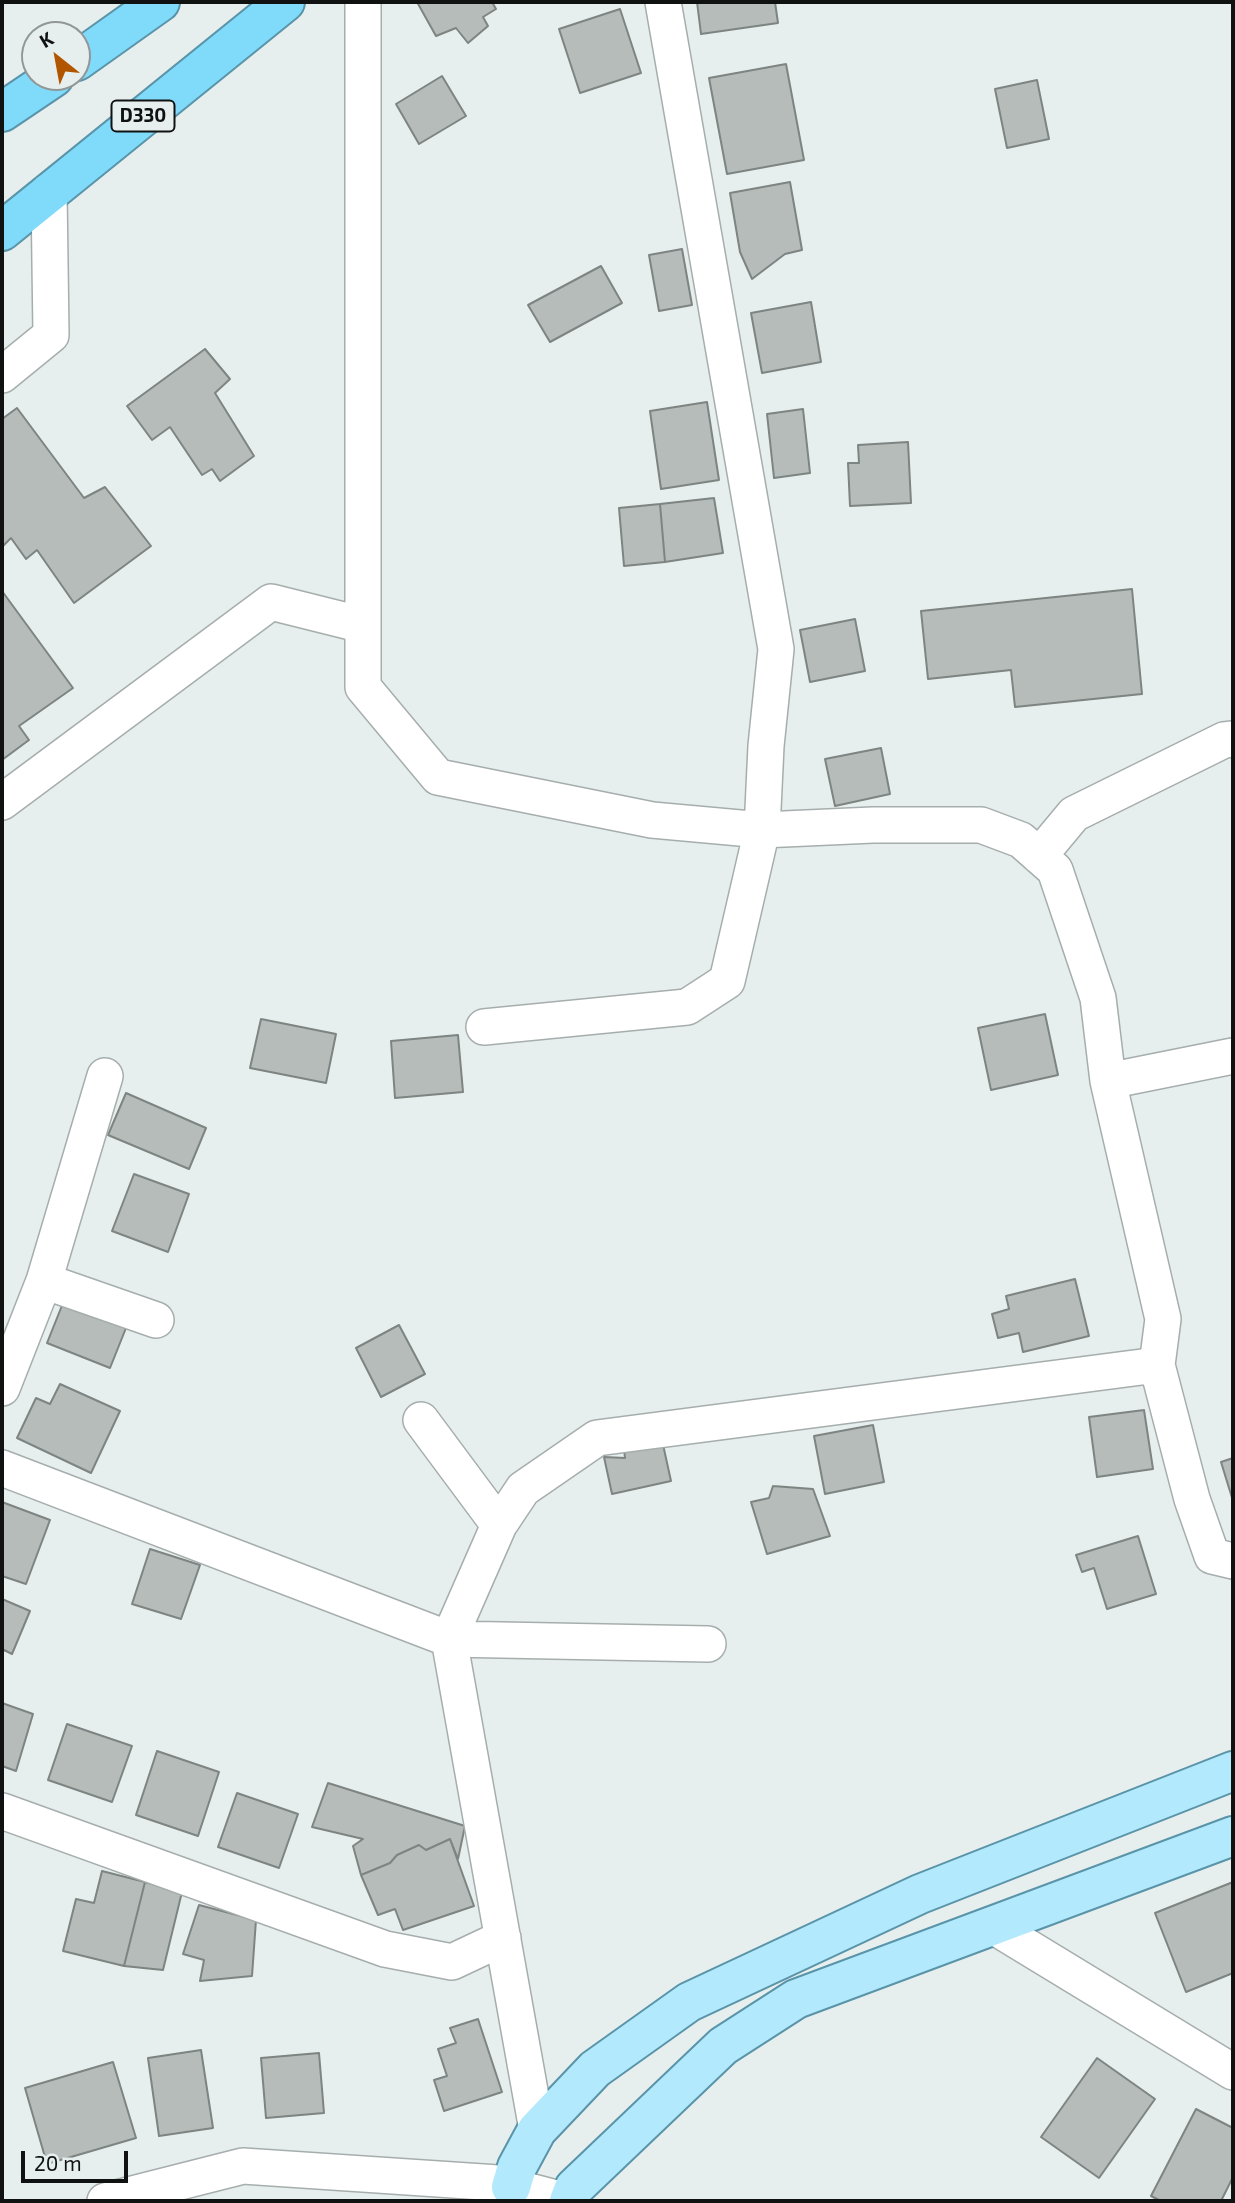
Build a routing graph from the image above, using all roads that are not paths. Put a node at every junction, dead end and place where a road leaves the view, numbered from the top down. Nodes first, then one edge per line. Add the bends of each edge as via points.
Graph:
1 (160, 2) edge
2 (285, 2) edge
3 (363, 2) edge
4 (663, 2) edge
5 (91, 51) edge
6 (33, 91) edge
7 (2, 112) edge
8 (49, 191) junction
9 (2, 231) edge
10 (2, 375) edge
11 (363, 625) junction
12 (1233, 739) edge
13 (2, 802) edge
14 (762, 830) junction
15 (1039, 856) junction
16 (484, 1027) dead end
17 (1233, 1056) edge
18 (105, 1076) dead end
19 (1108, 1082) junction
20 (44, 1281) junction
21 (156, 1320) dead end
22 (1157, 1365) junction
23 (2, 1388) edge
24 (421, 1420) dead end
25 (2, 1468) edge
26 (499, 1525) junction
27 (1233, 1561) edge
28 (449, 1639) junction
29 (708, 1644) dead end
30 (1233, 1771) edge
31 (2, 1811) edge
32 (1233, 1836) edge
33 (993, 1926) junction
34 (503, 1938) junction
35 (1233, 2072) edge
36 (537, 2130) junction
37 (505, 2190) edge
38 (105, 2201) edge
39 (568, 2201) edge

1 - 5 highway
2 - 8 highway, D330
3 - 11 street
4 - 14 street via 776,649
6 - 7 highway
8 - 9 highway, D330
8 - 10 street via 51,335
11 - 13 street via 271,602
11 - 14 street via 363,687 438,777 652,820
12 - 15 street via 1074,814
14 - 15 street via 981,825 1021,840
14 - 16 street via 727,981 687,1007
15 - 19 street via 1055,870 1098,998
17 - 19 street
18 - 20 street
19 - 22 street via 1163,1319
20 - 21 street
20 - 23 street
22 - 26 street via 597,1438 523,1489
22 - 27 street via 1212,1556
24 - 26 street
25 - 28 street
26 - 28 street
28 - 29 street
28 - 34 street
30 - 36 main road via 920,1894 689,2002 595,2070
31 - 34 street via 385,1950 452,1962
32 - 33 main road
33 - 35 street
33 - 39 main road via 796,1999 723,2046 574,2188
34 - 36 street
36 - 37 main road
37 - 38 street via 243,2166
37 - 39 street

